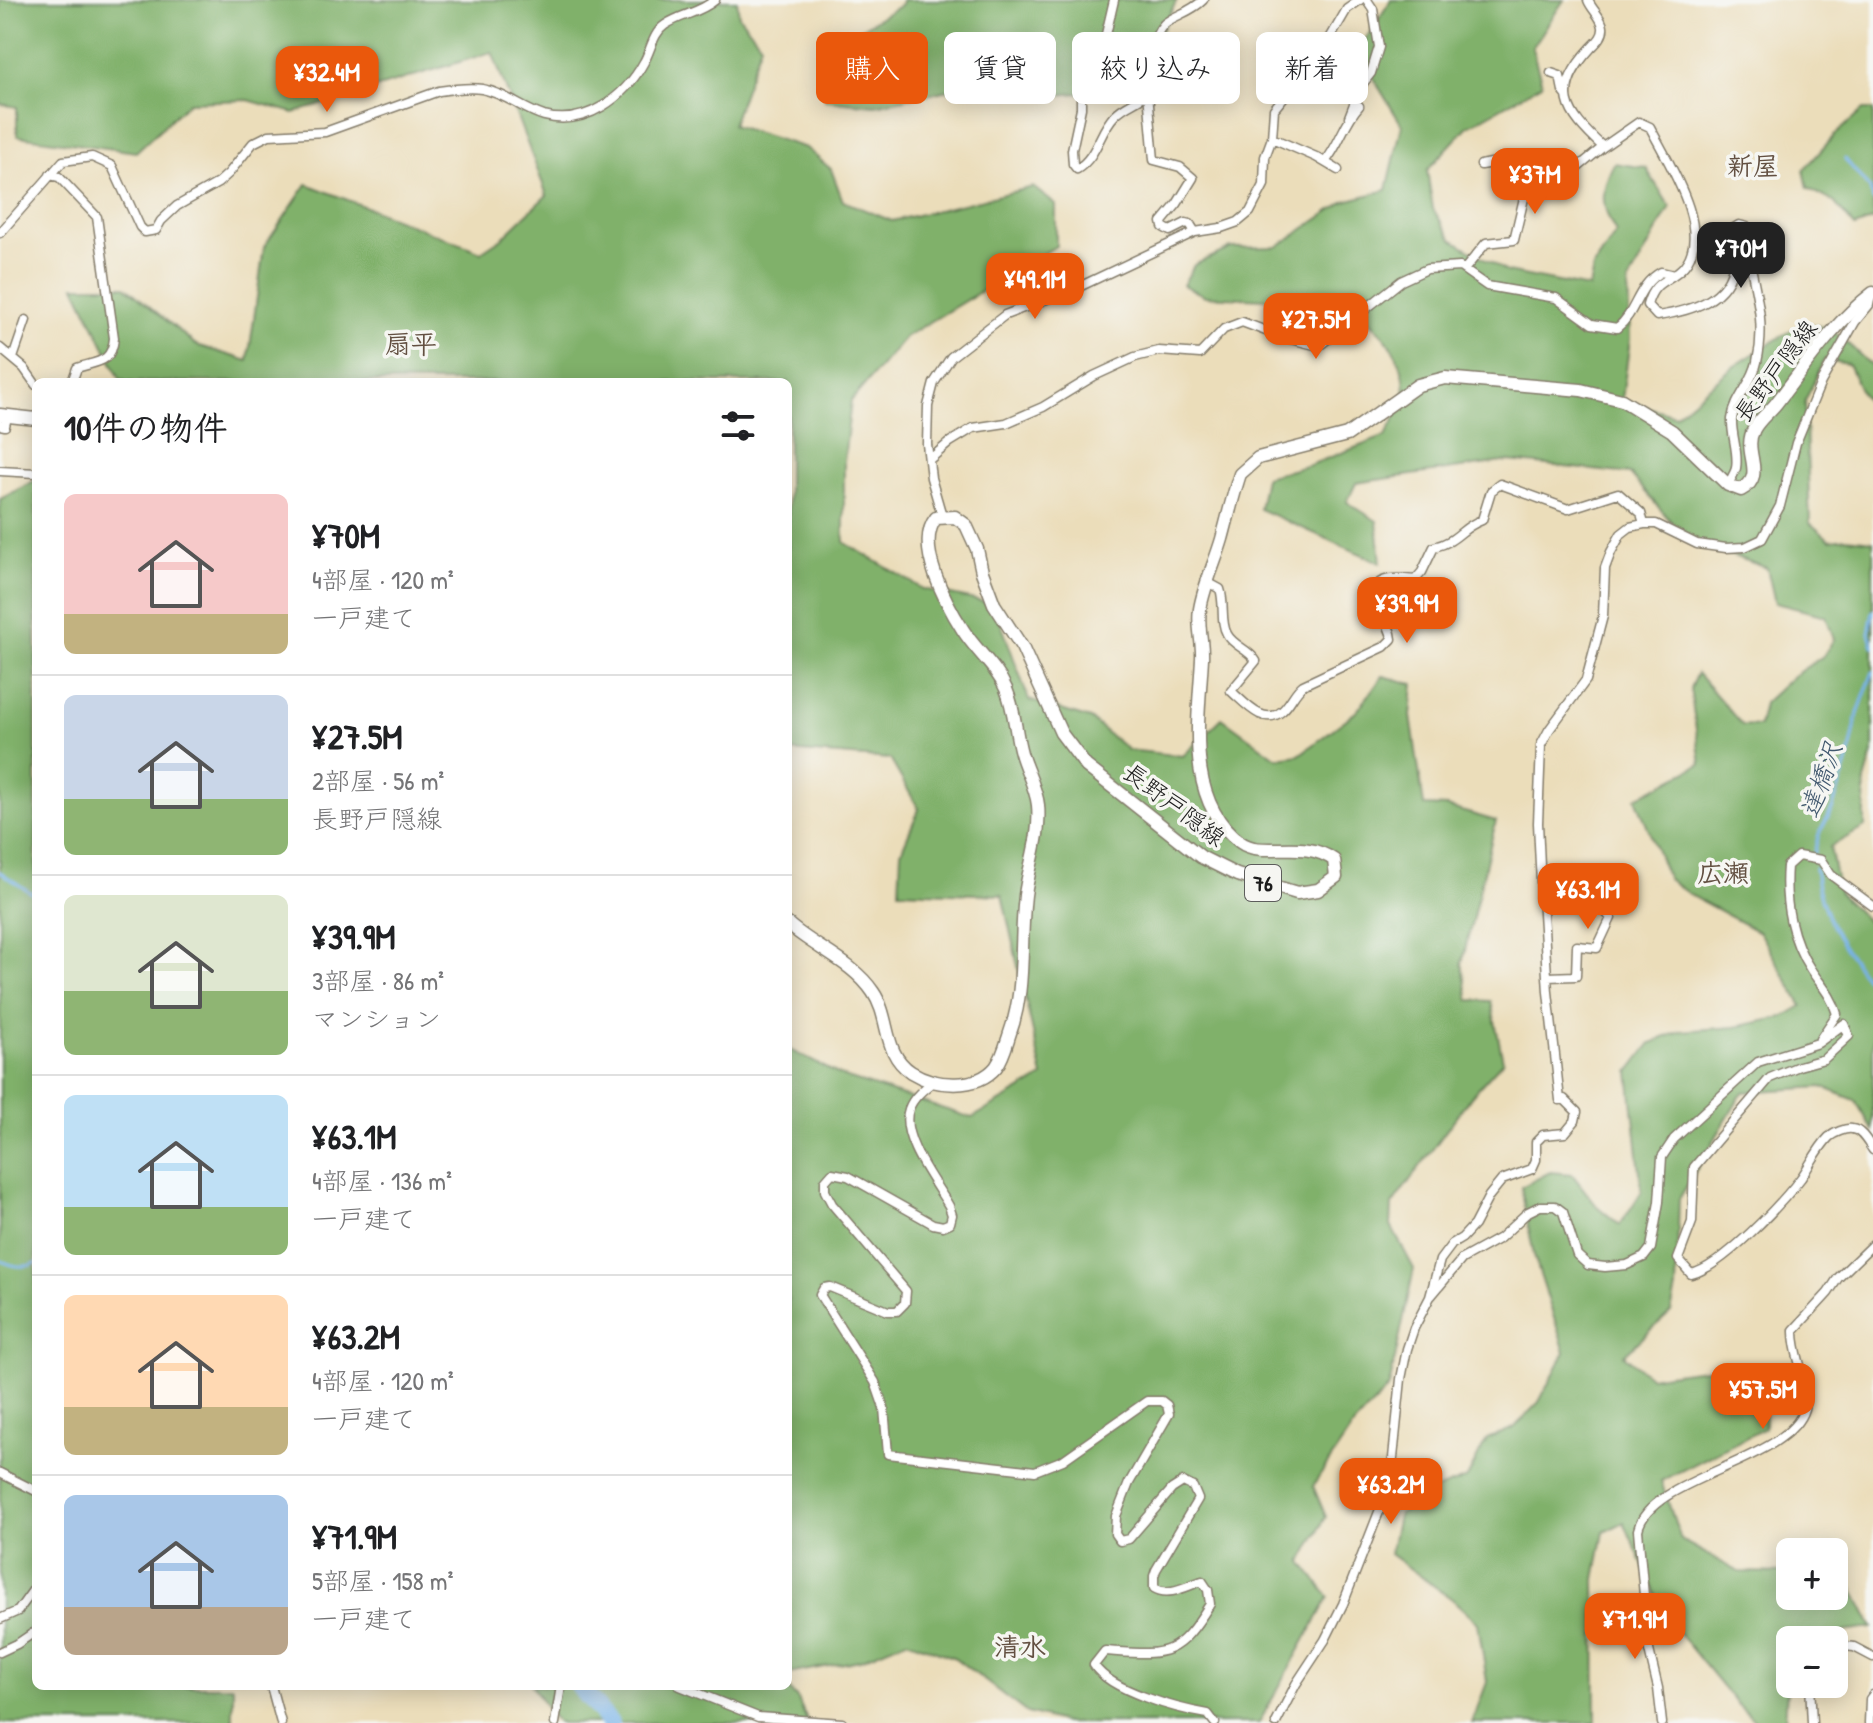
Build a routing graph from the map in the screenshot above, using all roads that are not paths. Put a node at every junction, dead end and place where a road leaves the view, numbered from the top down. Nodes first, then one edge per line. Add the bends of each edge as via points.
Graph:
1 (715, 0) edge
2 (1114, 0) edge
3 (1203, 0) edge
4 (1367, 0) edge
5 (1588, 0) edge
6 (1355, 1) edge
7 (1107, 32) edge
8 (1160, 32) edge
9 (1551, 73) dead end
10 (1567, 96) junction
11 (1081, 104) edge
12 (1135, 104) edge
13 (1149, 104) edge
14 (1359, 106) dead end
15 (1349, 117) junction
16 (1272, 138) junction
17 (1603, 147) junction
18 (1325, 162) junction
19 (1481, 165) dead end
20 (1338, 170) dead end
21 (50, 175) junction
22 (1524, 199) junction
23 (1195, 232) junction
24 (0, 233) edge
25 (1464, 270) junction
26 (1670, 274) junction
27 (1872, 294) edge
28 (26, 320) dead end
29 (0, 348) edge
30 (13, 358) junction
31 (73, 378) edge
32 (32, 379) edge
33 (2, 419) edge
34 (32, 419) edge
35 (929, 460) junction
36 (0, 471) edge
37 (32, 473) edge
38 (1728, 485) junction
39 (942, 516) junction
40 (1644, 524) junction
41 (1207, 582) junction
42 (1542, 898) junction
43 (1873, 906) edge
44 (792, 927) edge
45 (1547, 977) junction
46 (1818, 1043) junction
47 (936, 1080) junction
48 (1873, 1150) edge
49 (1873, 1244) edge
50 (1430, 1297) junction
51 (0, 1473) edge
52 (32, 1489) edge
53 (32, 1592) edge
54 (0, 1619) edge
55 (32, 1633) edge
56 (1848, 1646) edge
57 (0, 1652) edge
58 (1873, 1657) edge
59 (272, 1690) edge
60 (560, 1690) edge
61 (690, 1690) edge
62 (1873, 1695) edge
63 (1811, 1698) edge
64 (281, 1723) edge
65 (555, 1723) edge
66 (842, 1723) edge
67 (1215, 1723) edge
68 (1276, 1723) edge
69 (1662, 1723) edge
70 (1812, 1723) edge
71 (1869, 1723) edge

1 - 21 street via 665,25 631,83 587,114 553,118 482,89 457,89 325,132 269,135 253,143 218,183 177,206 156,230 140,227 112,166 102,159 63,161
2 - 7 street
3 - 8 street via 1165,23
4 - 15 street via 1379,47
5 - 10 street via 1603,25 1602,35 1581,58
6 - 16 street via 1274,109
9 - 10 street via 1560,76
10 - 17 street via 1578,123
11 - 12 street via 1072,150 1077,169 1092,155 1113,116
13 - 23 street via 1154,160 1180,167 1193,178 1163,227 1170,231 1186,223
14 - 15 street
15 - 18 street
16 - 18 street
16 - 23 street via 1264,185 1250,212 1238,222
17 - 22 street via 1566,177
17 - 26 street via 1639,122 1650,127 1695,229 1683,267
18 - 20 street
19 - 22 street via 1507,160
21 - 24 street
21 - 31 street via 59,177 97,217 114,338 107,359 77,368
22 - 25 street via 1514,240 1486,243
23 - 35 street via 1005,315 951,357 934,383 928,406
25 - 26 street via 1487,286 1556,298 1592,324 1617,328 1647,280 1661,272
25 - 35 street via 1427,269 1401,281 1319,346 1242,322 1224,329 1200,354 1159,351 1135,357 1043,407 1006,423 973,428
26 - 38 street via 1651,290 1647,305 1657,316 1708,303 1734,265 1731,230 1747,227 1761,324 1757,363 1732,417 1736,469
27 - 38 main road, 長野戸隠線 via 1850,311 1751,433 1751,485 1741,490
27 - 40 street via 1821,382 1793,452 1780,506 1762,539 1726,548 1697,544 1656,524
28 - 30 street
29 - 30 street
30 - 32 street
33 - 34 main road
35 - 39 street
36 - 37 street
38 - 41 main road, 長野戸隠線 / 76 via 1672,431 1608,395 1468,379 1430,380 1347,435 1258,458 1240,474
39 - 41 main road, 長野戸隠線 / 76 via 966,525 994,604 1022,647 1061,733 1086,766 1201,857 1291,892 1318,890 1336,877 1334,860 1306,848 1243,844 1223,825 1204,790 1198,731 1199,613
39 - 47 main road via 927,536 935,571 962,629 1006,688 1039,818 1025,901 1020,994 1005,1050 979,1080
40 - 41 street via 1641,513 1618,493 1568,509 1500,484 1491,491 1482,520 1467,525 1452,543 1434,547 1415,580 1380,582 1375,605 1392,630 1392,639 1303,685 1282,711 1270,717 1261,716 1231,691 1256,661 1224,630 1220,589
40 - 42 street via 1621,534 1611,552 1603,616 1586,680 1541,745
42 - 45 street
42 - 45 street via 1588,893 1611,918 1597,948 1577,946 1576,976
43 - 46 street via 1831,875 1821,860 1798,856 1787,866 1786,904 1792,927 1837,1014
44 - 47 main road via 861,977 877,999 895,1057 910,1071
45 - 50 street via 1560,1100 1577,1112 1575,1121 1565,1133 1543,1135 1536,1142 1532,1169 1495,1188 1474,1225 1440,1260
46 - 48 street via 1844,1024 1849,1036 1824,1059 1770,1078 1694,1167 1692,1222 1678,1259 1691,1274 1704,1271 1739,1244 1837,1132 1852,1128
46 - 50 street via 1758,1062 1674,1139 1662,1157 1651,1248 1644,1257 1627,1265 1588,1265 1577,1255 1563,1212 1540,1206 1462,1259
47 - 67 street via 909,1106 906,1122 914,1147 949,1206 950,1223 933,1224 848,1176 832,1173 825,1181 832,1204 906,1291 905,1303 897,1311 830,1287 820,1295 875,1382 884,1408 888,1454 1035,1471 1063,1460 1137,1406 1147,1401 1167,1405 1169,1414 1129,1483 1115,1534 1120,1541 1129,1539 1172,1489 1183,1482 1193,1487 1198,1499 1156,1570 1154,1588 1172,1591 1202,1581 1210,1604 1183,1643 1167,1652 1105,1651 1094,1665 1114,1683 1208,1714
49 - 69 street via 1794,1330 1806,1394 1795,1427 1766,1448 1661,1501 1641,1520 1643,1595
50 - 68 street via 1407,1349 1386,1494 1360,1566 1325,1640
51 - 52 street
53 - 54 street via 18,1611
55 - 57 street
56 - 58 street
59 - 64 street
60 - 65 street
61 - 66 street via 758,1717
62 - 71 street
63 - 70 street

